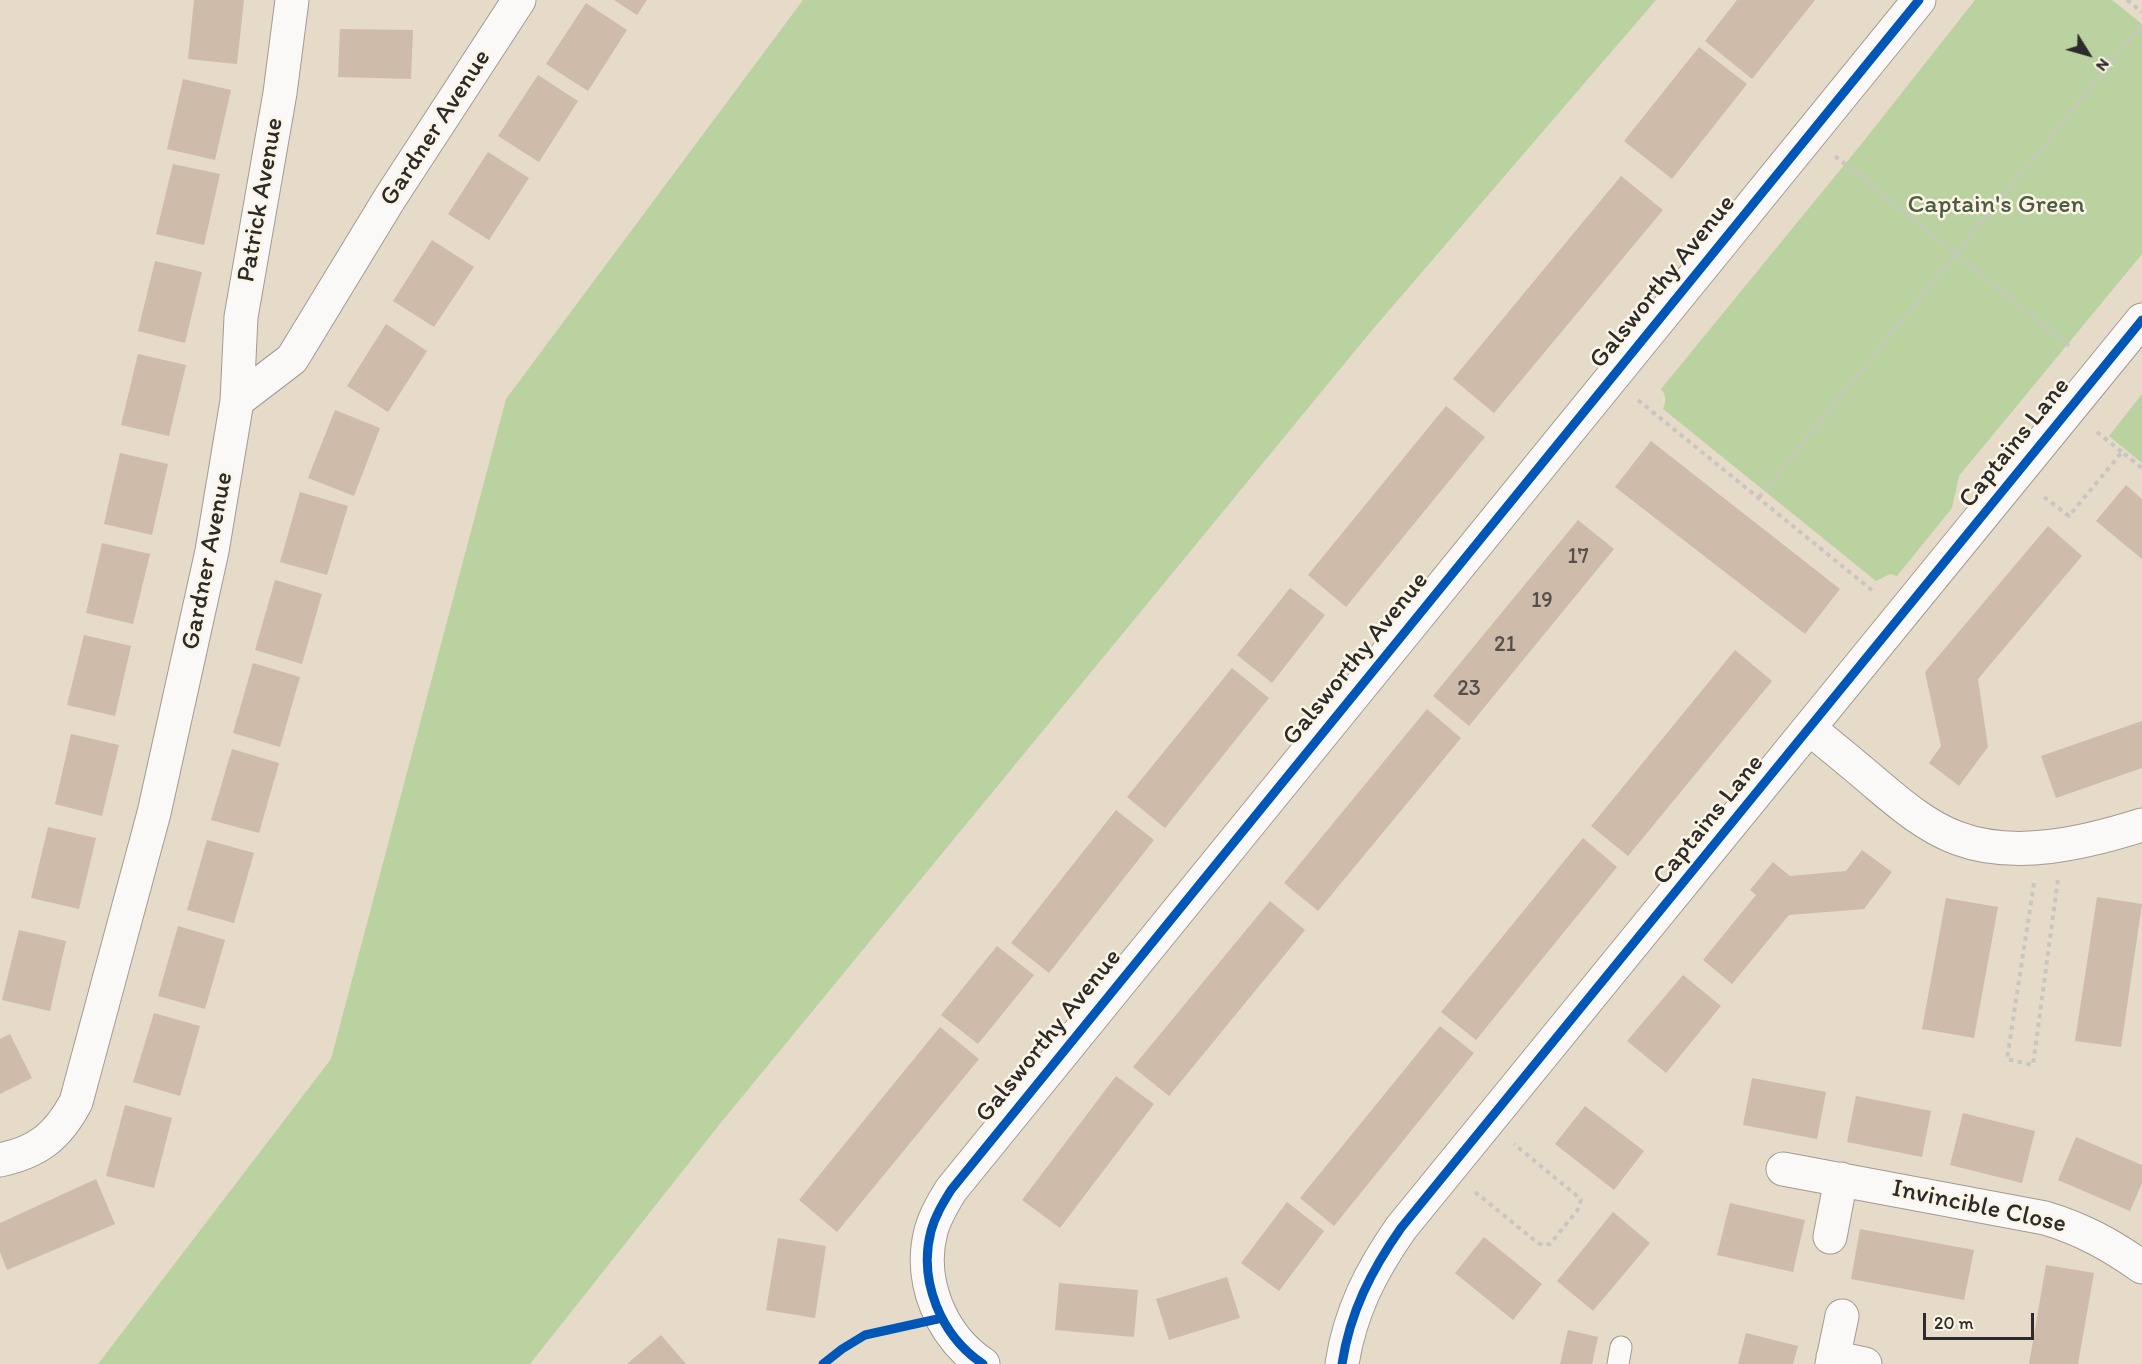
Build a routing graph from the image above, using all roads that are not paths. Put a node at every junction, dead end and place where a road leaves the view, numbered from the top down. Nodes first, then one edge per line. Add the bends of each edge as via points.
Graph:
1 (292, 0) edge
2 (519, 0) edge
3 (1919, 0) edge
4 (2142, 320) edge
5 (237, 401) junction
6 (1810, 729) junction
7 (2142, 825) edge
8 (0, 1160) edge
9 (1783, 1169) dead end
10 (1841, 1179) junction
11 (1830, 1237) dead end
12 (2142, 1267) edge
13 (1842, 1316) dead end
14 (1832, 1360) edge
15 (983, 1364) edge
16 (1342, 1364) edge
17 (1865, 1364) edge

1 - 5 street, Patrick Avenue via 241,317
2 - 5 street, Gardner Avenue via 402,178 292,360
3 - 15 street, Galsworthy Avenue via 951,1190 930,1232 927,1276 942,1318 956,1339
4 - 6 street, Captains Lane
5 - 8 street, Gardner Avenue via 213,551 154,813 76,1102 48,1140 20,1155
6 - 7 street via 1906,808 1957,838 2012,848 2090,839
6 - 16 street, Captains Lane via 1401,1228 1366,1283 1354,1312
9 - 10 street, Invincible Close
10 - 11 street
10 - 12 street, Invincible Close via 2074,1226
13 - 14 street
14 - 17 street

